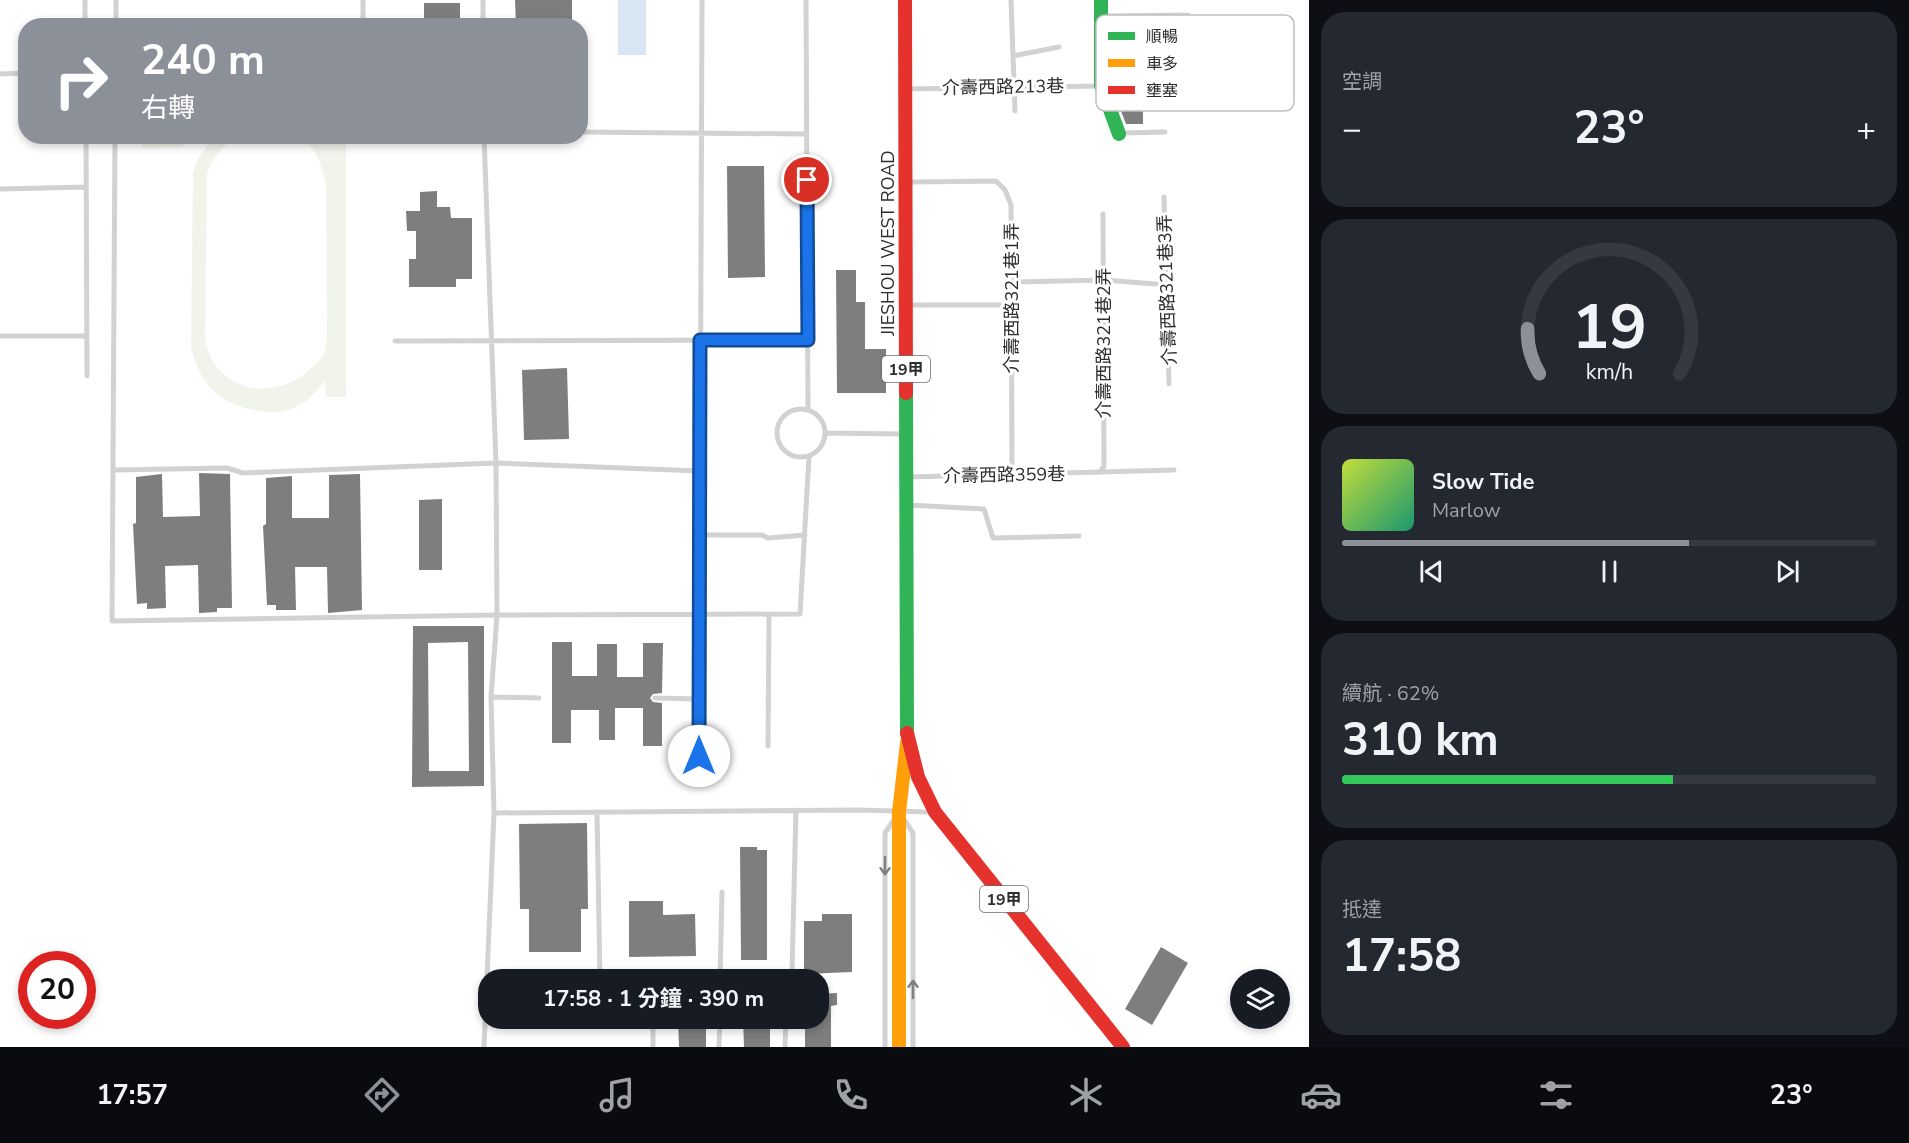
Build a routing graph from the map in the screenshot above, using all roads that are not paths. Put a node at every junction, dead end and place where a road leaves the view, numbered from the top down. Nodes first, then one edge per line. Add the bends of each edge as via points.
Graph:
1 (85, 0) edge
2 (116, 0) edge
3 (363, 0) edge
4 (483, 0) edge
5 (702, 0) edge
6 (806, 0) edge
7 (905, 0) edge
8 (1011, 0) edge
9 (85, 18) edge
10 (116, 18) edge
11 (363, 18) edge
12 (483, 18) edge
13 (1059, 47) dead end
14 (1013, 56) junction
15 (18, 73) edge
16 (0, 74) edge
17 (1096, 85) edge
18 (1014, 87) junction
19 (905, 89) junction
20 (1015, 111) dead end
21 (1110, 111) edge
22 (588, 132) edge
23 (1165, 132) dead end
24 (701, 134) junction
25 (806, 134) junction
26 (1119, 134) joint
27 (86, 144) edge
28 (115, 144) edge
29 (484, 144) edge
30 (906, 182) junction
31 (86, 187) junction
32 (1, 189) edge
33 (1164, 197) dead end
34 (1103, 214) dead end
35 (1104, 280) junction
36 (1012, 282) junction
37 (1168, 285) junction
38 (906, 305) junction
39 (1012, 305) junction
40 (0, 336) edge
41 (87, 336) junction
42 (492, 339) junction
43 (700, 340) junction
44 (808, 340) junction
45 (395, 341) dead end
46 (87, 376) dead end
47 (1169, 384) dead end
48 (808, 410) junction
49 (825, 432) junction
50 (906, 434) junction
51 (809, 456) junction
52 (496, 463) junction
53 (113, 470) junction
54 (1174, 470) dead end
55 (700, 471) junction
56 (1101, 472) junction
57 (1011, 475) junction
58 (907, 477) junction
59 (907, 505) junction
60 (699, 535) junction
61 (805, 535) junction
62 (1079, 536) dead end
63 (769, 614) junction
64 (497, 615) junction
65 (699, 615) junction
66 (491, 698) junction
67 (538, 698) dead end
68 (655, 698) dead end
69 (699, 699) junction
70 (907, 739) junction
71 (768, 746) dead end
72 (699, 776) dead end
73 (796, 810) junction
74 (597, 812) junction
75 (899, 812) junction
76 (935, 812) junction
77 (494, 813) junction
78 (722, 892) dead end
79 (906, 902) junction
80 (885, 903) junction
81 (885, 968) junction
82 (906, 968) junction
83 (600, 969) edge
84 (720, 969) edge
85 (792, 969) edge
86 (653, 1029) edge
87 (720, 1029) edge
88 (786, 1029) edge
89 (899, 1037) edge
90 (484, 1047) edge
91 (653, 1047) edge
92 (719, 1047) edge
93 (785, 1047) edge
94 (885, 1047) edge
95 (913, 1047) edge
96 (1123, 1047) edge

1 - 9 lane
2 - 10 lane
3 - 11 lane
4 - 12 lane
5 - 24 lane
6 - 25 lane
7 - 19 main road, JIESHOU WEST ROAD / 19甲
8 - 14 lane
13 - 14 lane
14 - 18 lane
15 - 16 lane
17 - 18 lane, 介壽西路213巷
18 - 19 lane, 介壽西路213巷
18 - 20 lane
19 - 30 main road, JIESHOU WEST ROAD / 19甲
21 - 26 main road
22 - 24 lane
23 - 26 lane
24 - 25 lane
24 - 43 lane
25 - 44 lane
27 - 31 lane
28 - 53 lane
29 - 42 lane
30 - 36 lane, 介壽西路321巷1弄 via 990,180 1000,184 1011,205
30 - 38 main road, JIESHOU WEST ROAD / 19甲
31 - 32 lane
31 - 41 lane
33 - 37 lane, 介壽西路321巷3弄
34 - 35 lane, 介壽西路321巷2弄
35 - 36 lane
35 - 37 lane
35 - 56 lane, 介壽西路321巷2弄
36 - 39 lane, 介壽西路321巷1弄
37 - 47 lane, 介壽西路321巷3弄
38 - 39 lane
38 - 50 main road, JIESHOU WEST ROAD / 19甲
39 - 57 lane, 介壽西路321巷1弄
40 - 41 lane
41 - 46 lane
42 - 43 lane
42 - 45 lane
42 - 52 lane
43 - 44 lane
43 - 55 lane
44 - 48 lane
48 - 49 lane via 820,418
48 - 51 lane via 785,415 777,429 780,446 786,452
49 - 50 lane
49 - 51 lane via 821,447
50 - 58 main road, JIESHOU WEST ROAD / 19甲
51 - 61 lane
52 - 53 lane via 243,473 227,468
52 - 55 lane
52 - 64 lane
53 - 64 lane via 112,621
54 - 56 lane, 介壽西路359巷
55 - 60 lane
56 - 57 lane, 介壽西路359巷
57 - 58 lane, 介壽西路359巷
58 - 59 main road, JIESHOU WEST ROAD / 19甲
59 - 62 lane via 984,509 993,538
59 - 70 main road, JIESHOU WEST ROAD / 19甲
60 - 61 lane
60 - 65 lane
61 - 63 lane via 800,614
63 - 65 lane
63 - 71 lane
64 - 65 lane
64 - 66 lane
65 - 69 lane
66 - 67 lane
66 - 77 lane
68 - 69 lane
69 - 72 lane
70 - 75 main road, JIESHOU WEST ROAD
70 - 76 main road, JIESHOU WEST ROAD / 19甲 via 916,774
73 - 74 lane
73 - 75 lane
73 - 85 lane
74 - 77 lane
74 - 83 lane
75 - 76 lane
75 - 79 main road, JIESHOU WEST ROAD
75 -> 80 lane, JIESHOU WEST ROAD via 885,833
76 - 96 main road, JIESHOU WEST ROAD / 19甲
77 - 90 lane
78 - 84 lane
79 - 80 lane
79 - 82 main road, JIESHOU WEST ROAD
80 - 81 lane, JIESHOU WEST ROAD
81 - 82 lane
81 - 89 lane, JIESHOU WEST ROAD
82 - 89 main road, JIESHOU WEST ROAD
86 - 91 lane
87 - 92 lane
88 - 93 lane
89 - 94 lane, JIESHOU WEST ROAD
89 - 95 lane, JIESHOU WEST ROAD

